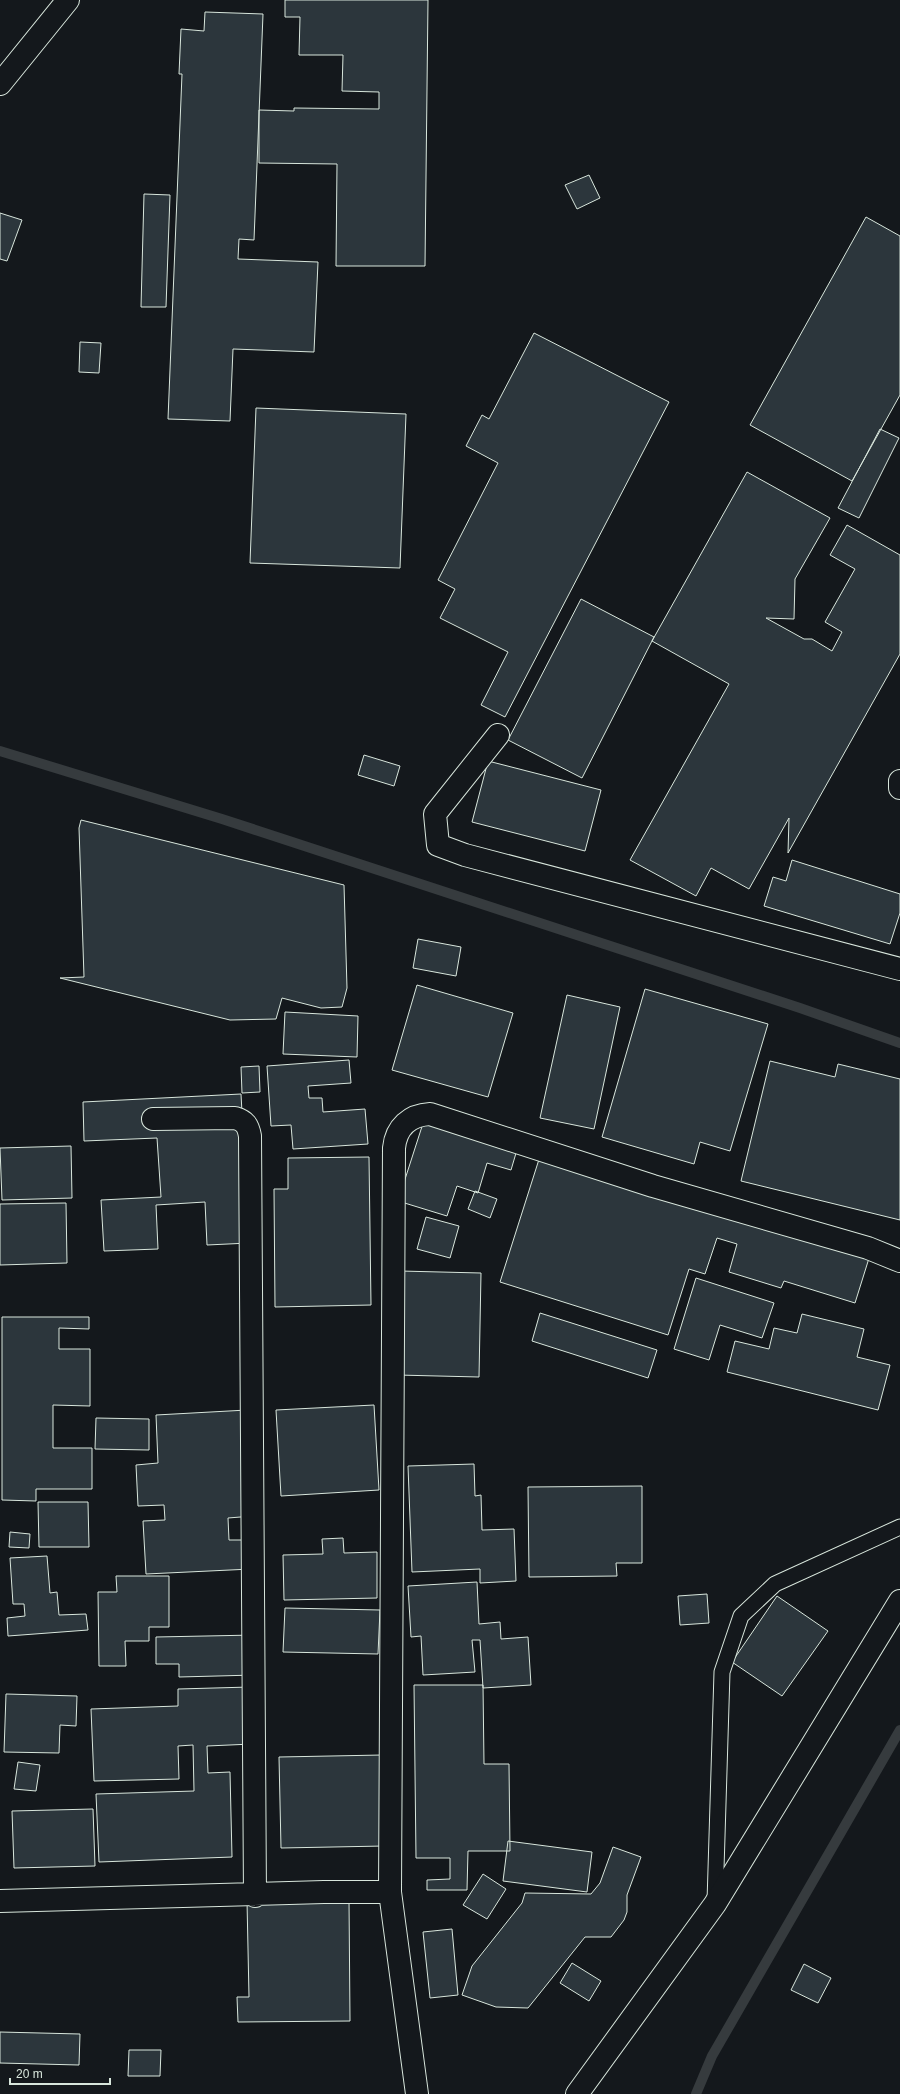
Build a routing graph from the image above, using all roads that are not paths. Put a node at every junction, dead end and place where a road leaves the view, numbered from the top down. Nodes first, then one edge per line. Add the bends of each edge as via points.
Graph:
1 (68, 0) edge
2 (0, 84) edge
3 (498, 734) dead end
4 (900, 781) edge
5 (900, 788) edge
6 (900, 969) edge
7 (154, 1119) dead end
8 (900, 1261) edge
9 (900, 1527) edge
10 (900, 1601) edge
11 (390, 1892) junction
12 (255, 1896) junction
13 (0, 1901) edge
14 (715, 1904) junction
15 (417, 2094) edge
16 (577, 2094) edge

1 - 2 main road
3 - 6 main road via 435,814 438,845 465,855
4 - 5 main road
7 - 12 main road via 235,1118 244,1121 250,1136
8 - 11 main road via 868,1248 653,1186 430,1114 414,1117 402,1126 394,1148
9 - 14 lane via 775,1584 741,1616 722,1672
10 - 14 main road
11 - 12 main road
11 - 15 main road
12 - 13 main road
14 - 16 main road

